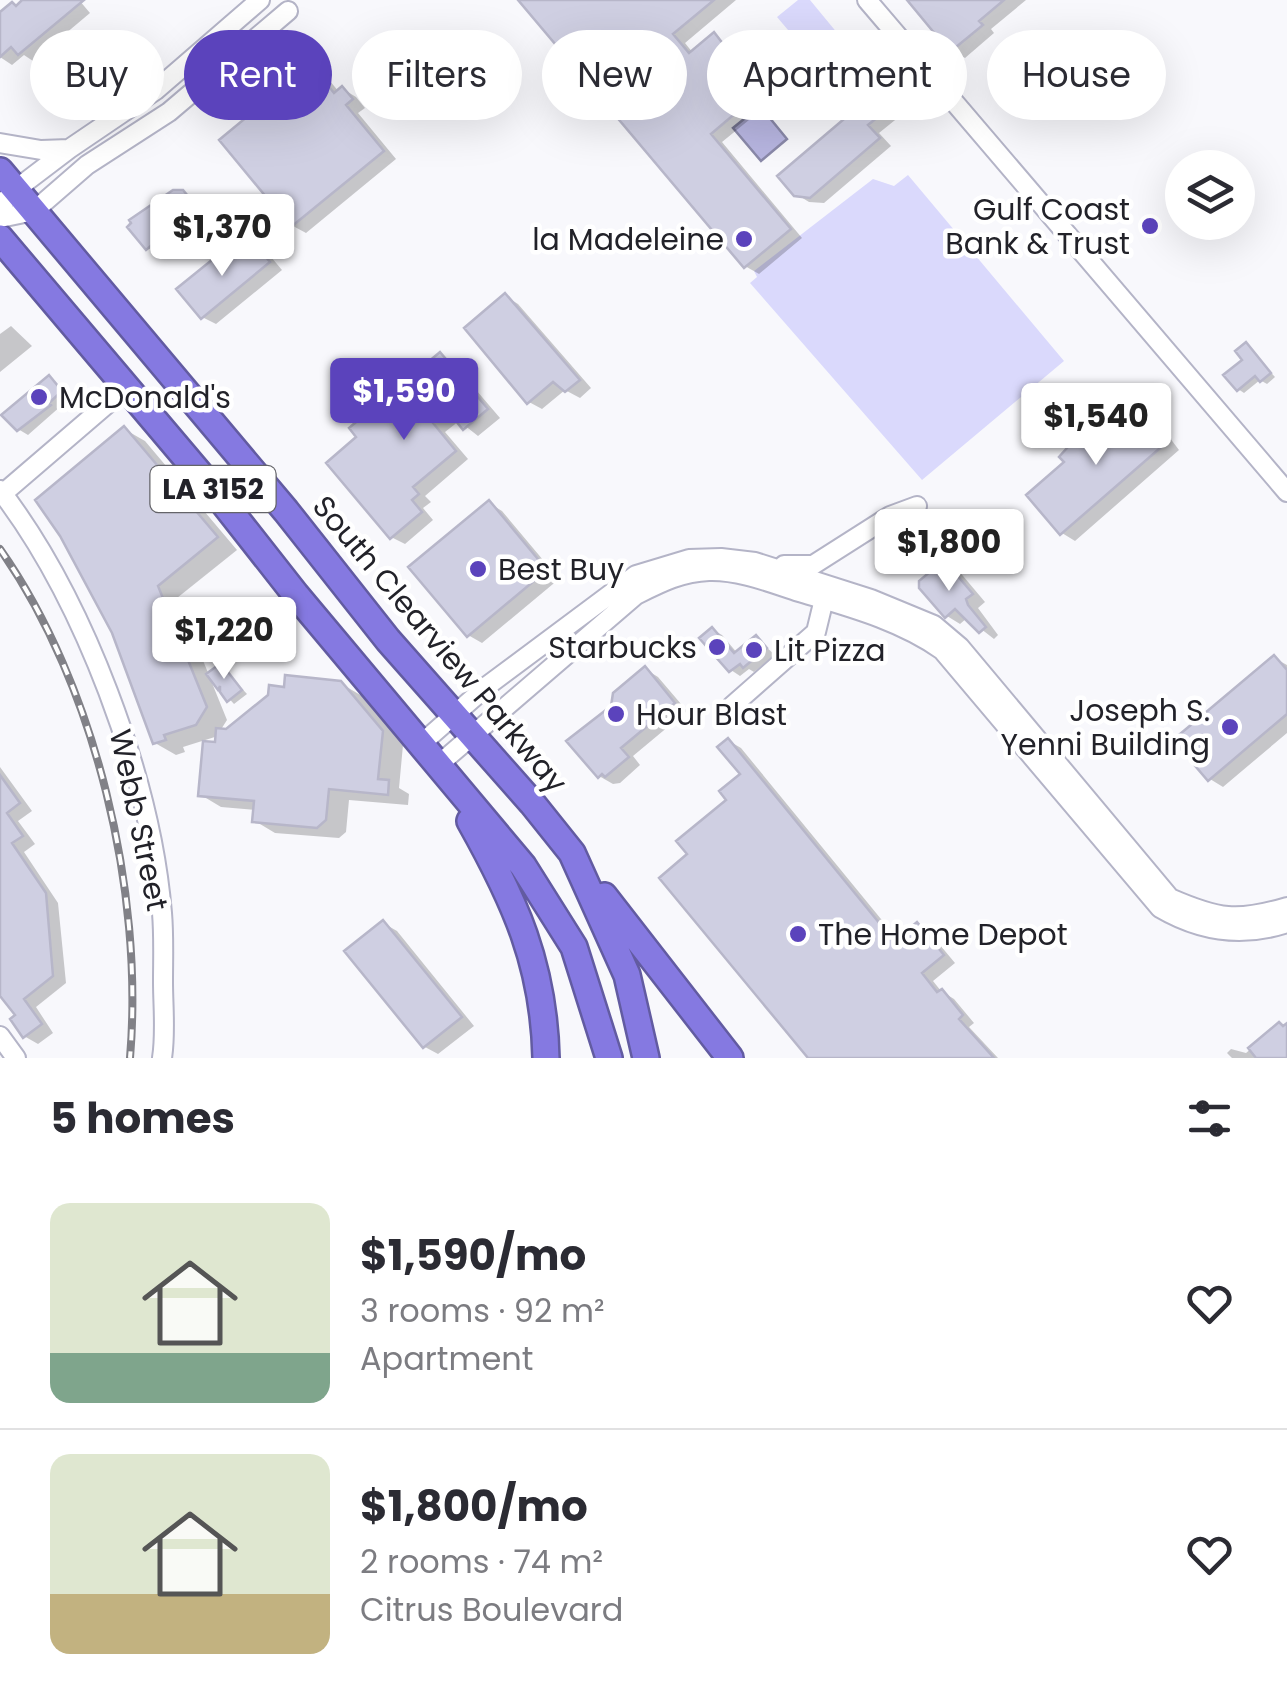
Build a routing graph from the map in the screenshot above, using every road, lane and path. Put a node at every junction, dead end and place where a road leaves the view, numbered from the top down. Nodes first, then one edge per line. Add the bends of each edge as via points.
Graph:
1 (260, 0) edge
2 (867, 0) edge
3 (288, 11) dead end
4 (0, 143) edge
5 (69, 149) junction
6 (5, 189) edge
7 (34, 211) junction
8 (0, 218) edge
9 (0, 238) edge
10 (127, 388) junction
11 (1287, 492) edge
12 (1, 493) edge
13 (917, 506) dead end
14 (286, 511) junction
15 (764, 565) junction
16 (824, 599) junction
17 (732, 706) dead end
18 (461, 726) junction
19 (421, 744) junction
20 (438, 765) junction
21 (572, 853) junction
22 (1287, 908) edge
23 (1287, 922) edge
24 (0, 1036) edge
25 (16, 1058) edge
26 (162, 1058) edge
27 (546, 1058) edge
28 (609, 1058) edge
29 (646, 1058) edge
30 (730, 1058) edge

1 - 5 street via 156,90
2 - 11 street
3 - 7 street via 169,112 88,165
4 - 5 street
5 - 6 street
6 - 7 highway, South Clearview Parkway / LA 3152
7 - 8 street
7 - 14 highway, South Clearview Parkway / LA 3152
9 - 10 highway, LA 3152
10 - 12 street
10 - 14 highway via 152,377 251,494
10 - 19 highway, LA 3152
12 - 26 street, Webb Street via 49,562 82,628 140,797 162,914
13 - 15 street via 814,566
14 - 18 highway, South Clearview Parkway / LA 3152
15 - 18 street via 689,560 636,574 487,686
15 - 22 street via 934,625 960,647 1170,898 1240,918
16 - 17 street via 816,632
16 - 18 street via 750,576 674,576 622,606
16 - 23 street via 886,619 942,650 1160,908 1234,933
18 - 19 street
18 - 20 street
18 - 21 highway, South Clearview Parkway / LA 3152
19 - 20 highway, LA 3152
20 - 27 highway via 519,913 546,1026
20 - 28 highway, LA 3152 via 556,915 574,947
21 - 29 highway, South Clearview Parkway / LA 3152 via 628,975
21 - 30 highway
24 - 25 street

